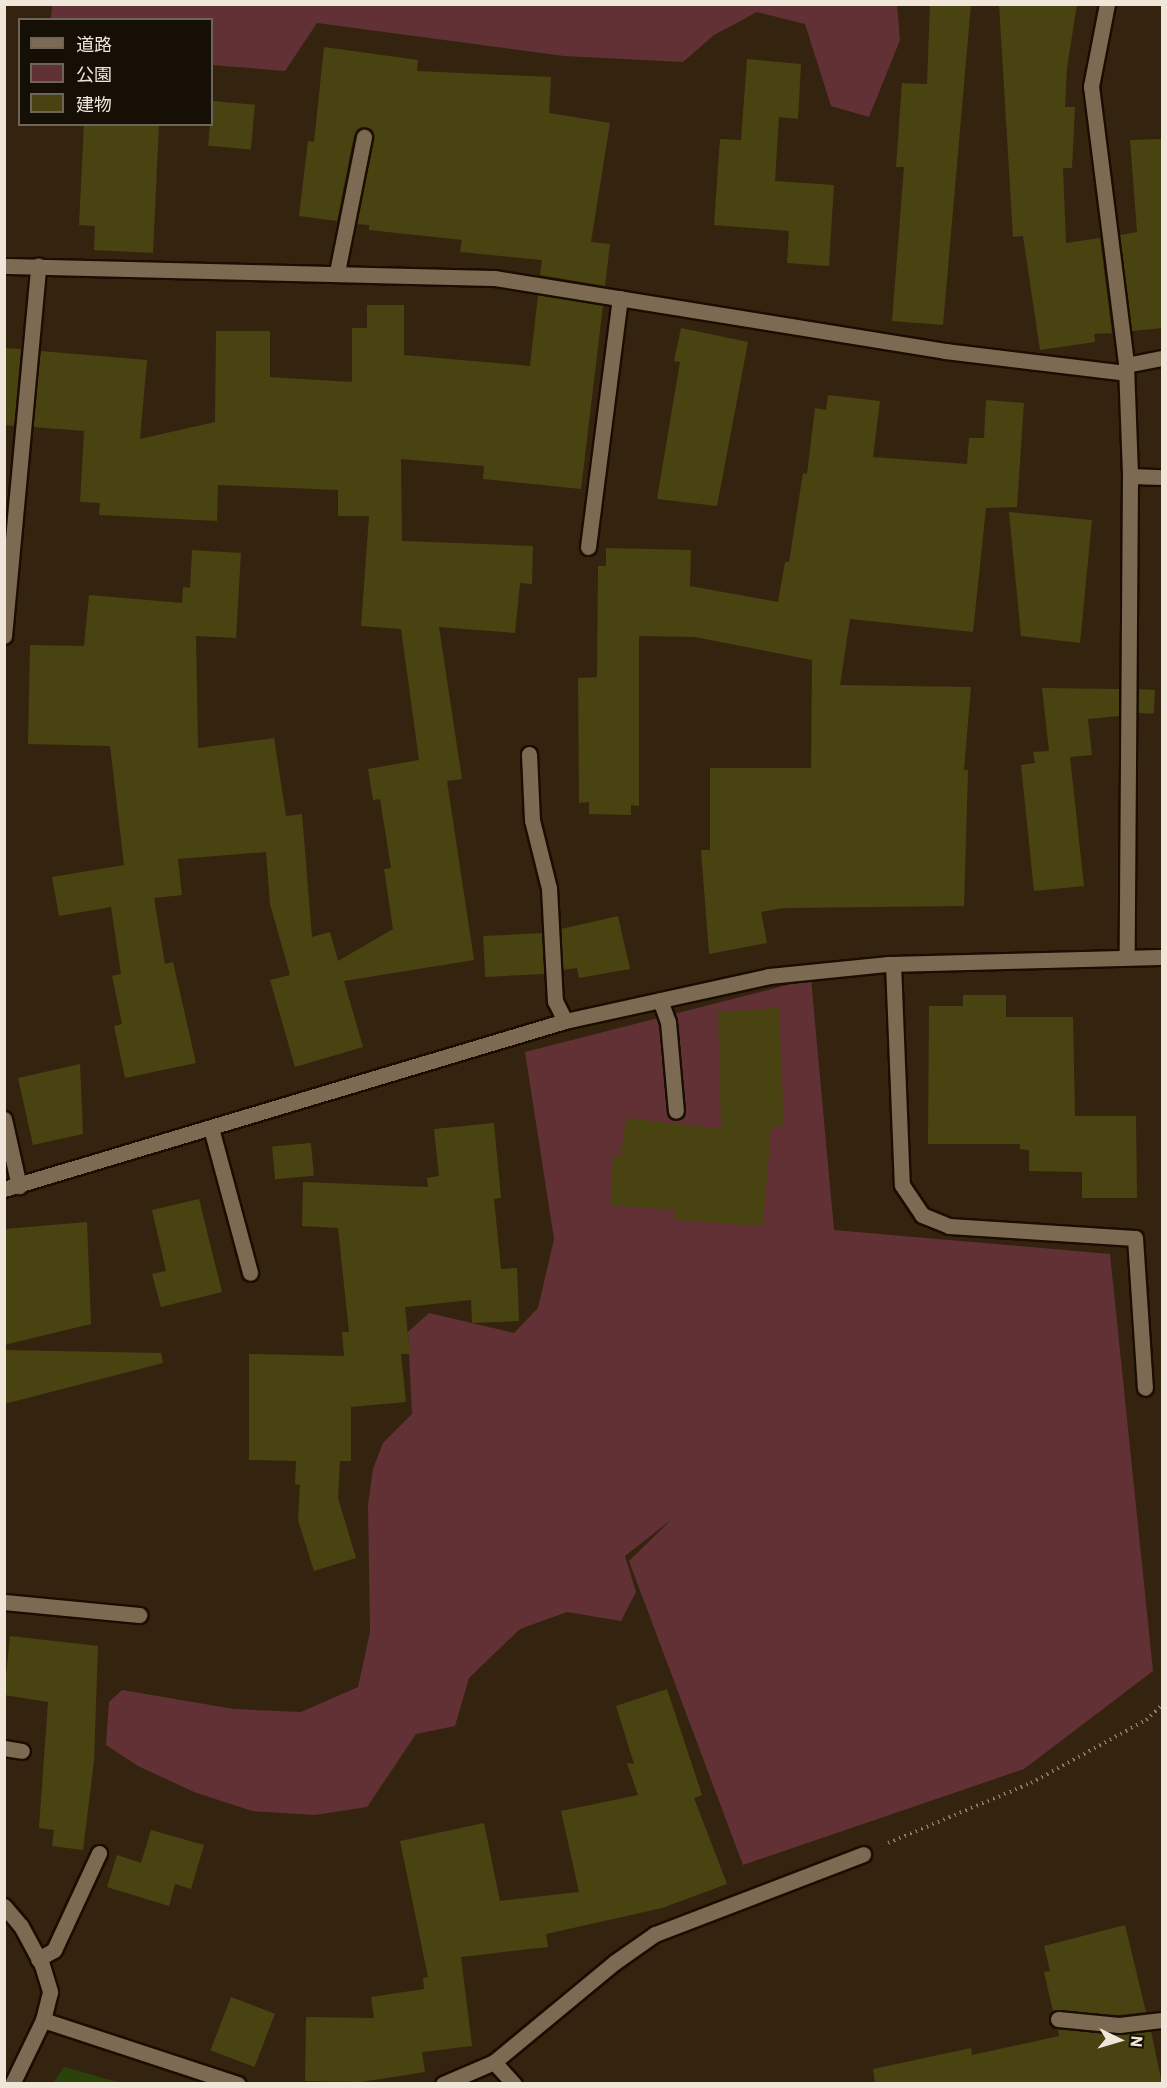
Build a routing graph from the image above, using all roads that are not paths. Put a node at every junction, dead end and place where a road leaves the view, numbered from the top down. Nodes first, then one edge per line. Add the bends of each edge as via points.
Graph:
1 (1107, 4) edge
2 (364, 137) dead end
3 (4, 266) edge
4 (38, 266) junction
5 (337, 272) junction
6 (620, 298) junction
7 (1162, 358) edge
8 (1126, 369) junction
9 (1130, 476) junction
10 (1162, 477) edge
11 (11, 497) edge
12 (588, 547) dead end
13 (4, 636) edge
14 (529, 754) dead end
15 (1127, 956) junction
16 (1162, 957) edge
17 (893, 964) junction
18 (660, 1000) junction
19 (565, 1021) junction
20 (676, 1111) dead end
21 (4, 1119) edge
22 (211, 1128) junction
23 (12, 1187) edge
24 (250, 1273) dead end
25 (1145, 1388) dead end
26 (4, 1602) edge
27 (139, 1615) dead end
28 (4, 1748) edge
29 (22, 1751) dead end
30 (99, 1853) dead end
31 (863, 1854) road end
32 (4, 1906) edge
33 (38, 1959) junction
34 (1058, 2019) dead end
35 (43, 2020) junction
36 (1162, 2020) edge
37 (494, 2062) junction
38 (12, 2084) edge
39 (238, 2084) edge
40 (443, 2084) edge
41 (514, 2084) edge

1 - 8 street via 1091,86
2 - 5 street
3 - 4 street
4 - 5 street
4 - 11 street
5 - 6 street via 495,278
6 - 8 street via 945,351
6 - 12 street
7 - 8 street
8 - 9 street
9 - 10 street
9 - 15 street
11 - 13 street
14 - 19 street via 532,820 549,888 555,1001
15 - 16 street
15 - 17 street
17 - 18 street via 769,976
17 - 25 street via 902,1185 922,1215 949,1226 1135,1238
18 - 19 street
18 - 20 street via 668,1022
19 - 22 street
21 - 23 street
22 - 23 street
22 - 24 street
26 - 27 street
28 - 29 street
30 - 33 street via 54,1950
31 - 37 street via 655,1934
32 - 33 street via 21,1926
33 - 35 street via 50,1992
34 - 36 street via 1119,2025
35 - 38 street
35 - 39 street
37 - 40 street
37 - 41 street

